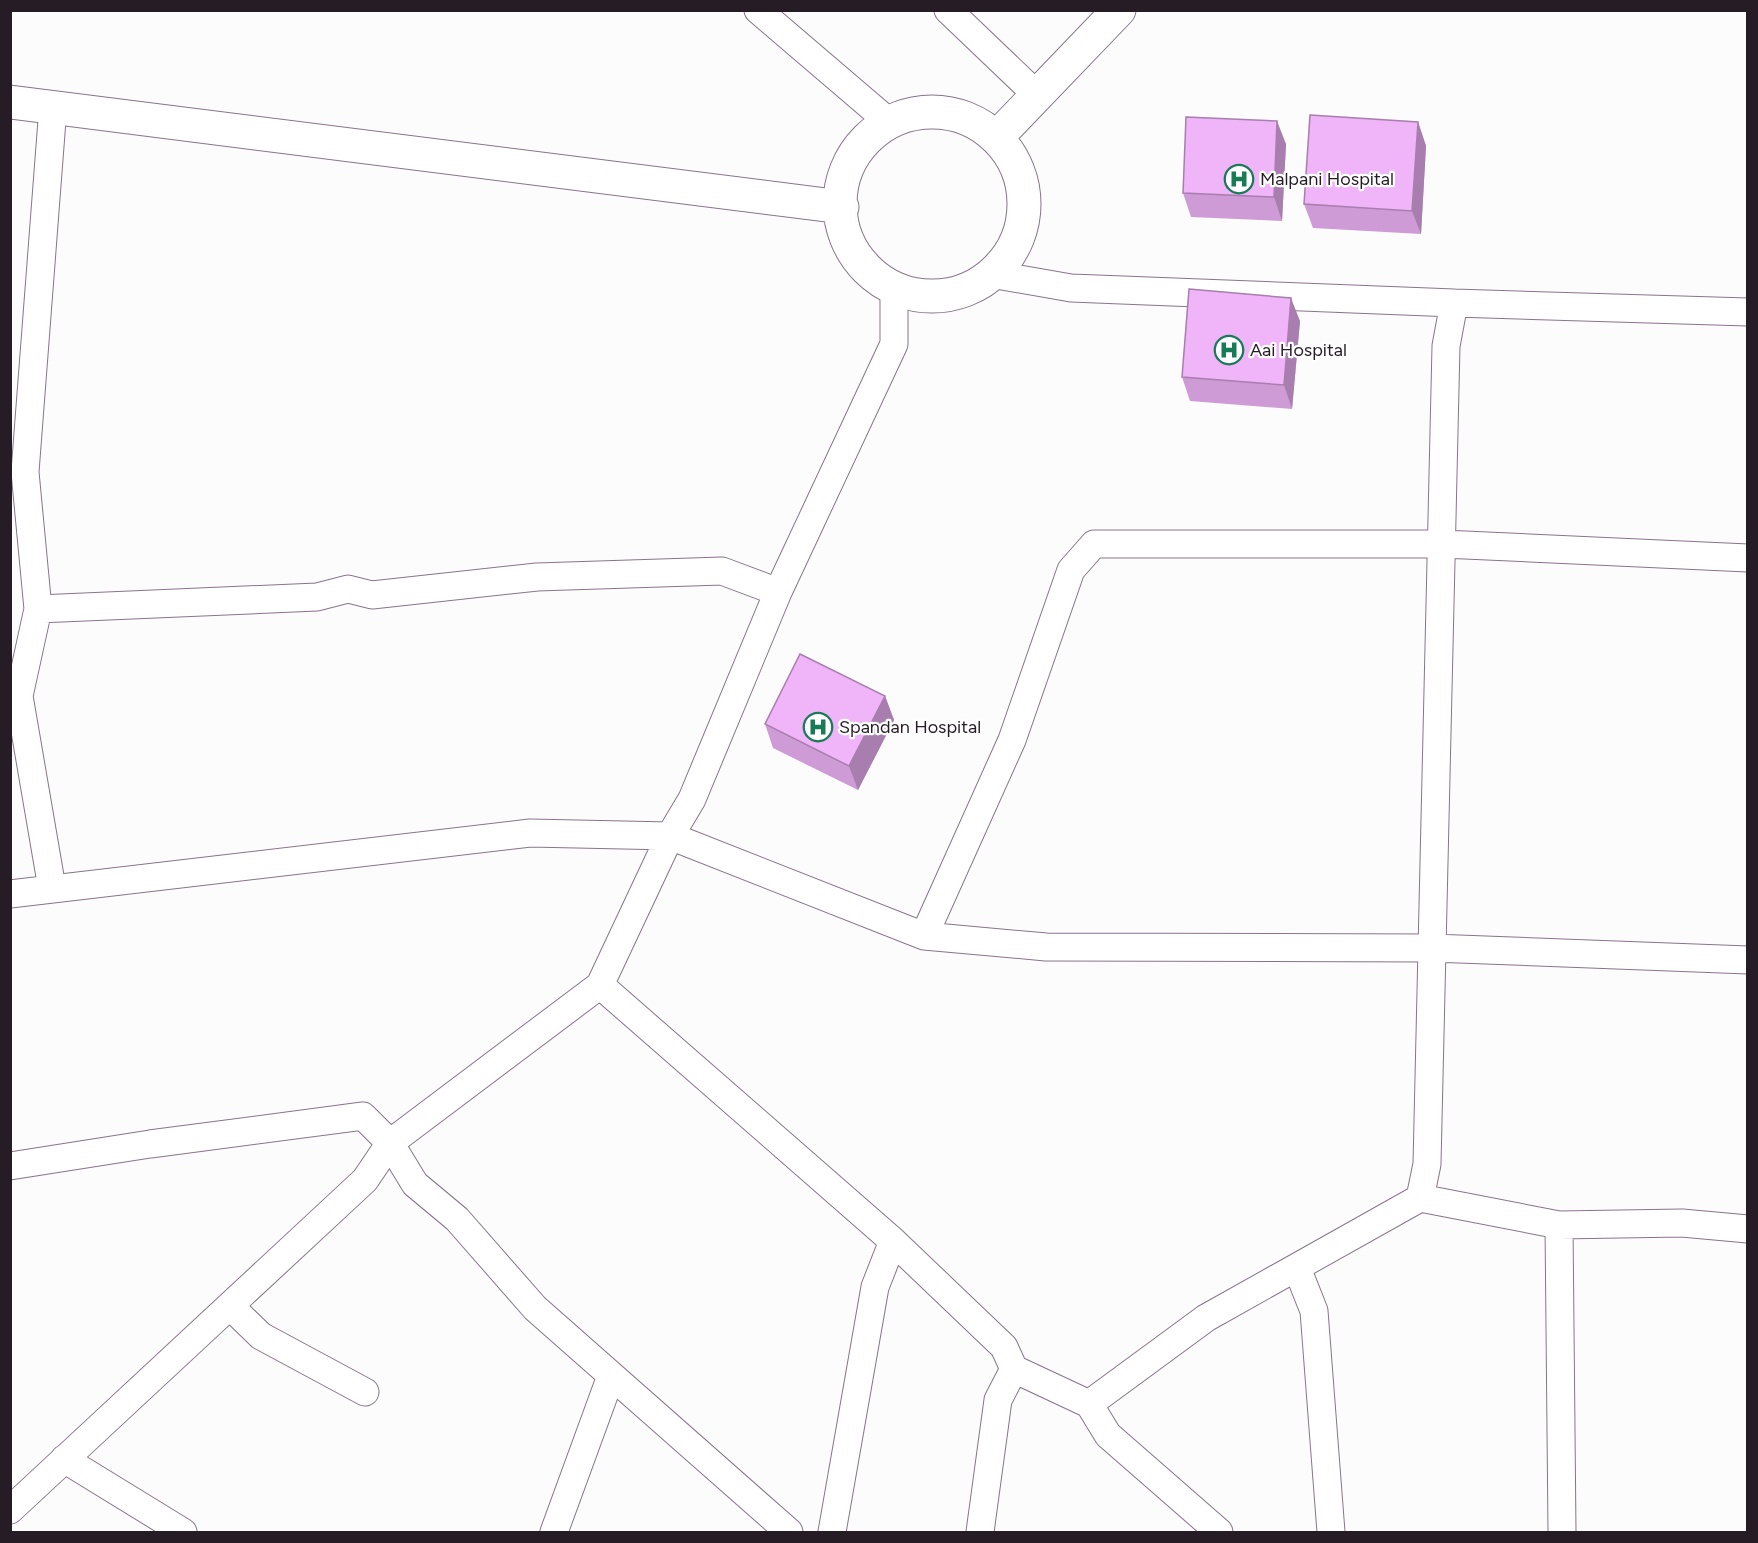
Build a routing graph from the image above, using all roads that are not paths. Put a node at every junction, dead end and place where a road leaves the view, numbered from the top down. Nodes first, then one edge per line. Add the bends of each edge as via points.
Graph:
1 (758, 10) edge
2 (948, 10) edge
3 (1114, 12) edge
4 (1037, 95) junction
5 (10, 102) edge
6 (52, 107) junction
7 (889, 122) junction
8 (997, 137) junction
9 (842, 207) junction
10 (991, 274) junction
11 (894, 288) junction
12 (1454, 303) junction
13 (1748, 312) edge
14 (1443, 544) junction
15 (1748, 558) edge
16 (778, 592) junction
17 (38, 609) junction
18 (15, 696) edge
19 (670, 836) junction
20 (52, 888) junction
21 (10, 894) edge
22 (924, 936) junction
23 (1432, 948) junction
24 (1748, 960) edge
25 (600, 985) junction
26 (390, 1143) junction
27 (10, 1166) edge
28 (1420, 1198) junction
29 (1559, 1225) junction
30 (1748, 1229) edge
31 (893, 1241) junction
32 (1297, 1268) junction
33 (231, 1307) junction
34 (1014, 1369) junction
35 (611, 1376) junction
36 (365, 1392) dead end
37 (1089, 1404) junction
38 (64, 1459) junction
39 (10, 1510) edge
40 (183, 1533) edge
41 (554, 1533) edge
42 (789, 1533) edge
43 (832, 1533) edge
44 (980, 1533) edge
45 (1219, 1533) edge
46 (1331, 1533) edge
47 (1562, 1533) edge

1 - 7 street
2 - 4 street
3 - 4 main road
4 - 8 main road
5 - 6 main road
6 - 9 main road
6 - 17 street via 25,472
7 - 8 main road via 930,112 950,114 970,120
7 - 9 main road via 858,149 848,167 842,186
8 - 10 main road via 1014,162 1024,201 1016,241
9 - 11 main road via 843,227 850,246 877,278
10 - 11 main road via 955,293 934,296
10 - 12 street via 1071,288
11 - 16 street via 894,344
12 - 13 street
12 - 14 street via 1446,346
14 - 15 street
14 - 22 street via 1094,544 1071,570 1012,740
14 - 23 street
16 - 17 street via 722,570 537,577 372,596 348,589 318,597
16 - 19 street via 692,799
17 - 18 street
18 - 20 street
19 - 20 street via 530,833
19 - 22 street
19 - 25 street
20 - 21 street
22 - 23 street via 1046,947
23 - 24 street
23 - 28 street via 1427,1164
25 - 26 street
25 - 31 street
26 - 27 street via 363,1116 150,1143
26 - 33 street via 365,1180
26 - 35 street via 415,1184 457,1220 534,1308
28 - 29 street
28 - 32 street
29 - 30 street via 1682,1223
29 - 47 street
31 - 34 street via 1004,1347
31 - 43 street via 875,1287
32 - 37 street via 1206,1318
32 - 46 street via 1314,1311
33 - 36 street via 261,1336
33 - 38 street
34 - 37 street
34 - 44 street via 998,1400
35 - 41 street
35 - 42 street
37 - 45 street via 1108,1435
38 - 39 street
38 - 40 street

